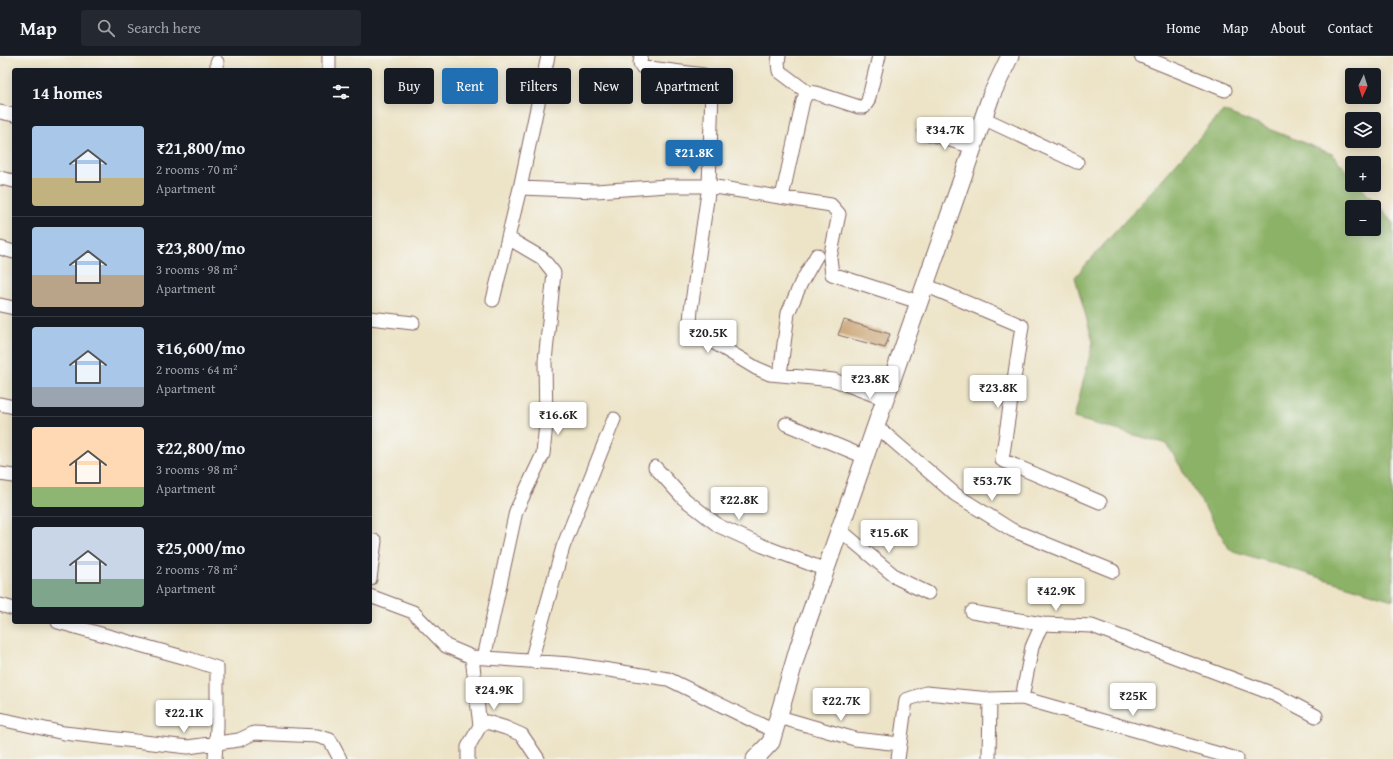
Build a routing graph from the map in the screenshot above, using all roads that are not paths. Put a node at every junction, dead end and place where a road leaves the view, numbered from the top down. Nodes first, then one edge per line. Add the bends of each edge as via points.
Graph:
1 (329, 56) edge
2 (548, 56) edge
3 (640, 56) edge
4 (779, 56) edge
5 (879, 56) edge
6 (1010, 56) edge
7 (1141, 56) edge
8 (329, 68) edge
9 (1225, 90) dead end
10 (807, 92) junction
11 (0, 112) edge
12 (12, 115) edge
13 (983, 118) junction
14 (924, 132) dead end
15 (973, 147) junction
16 (1077, 162) dead end
17 (0, 178) edge
18 (12, 181) edge
19 (709, 186) junction
20 (520, 188) junction
21 (782, 197) junction
22 (508, 238) junction
23 (0, 248) edge
24 (12, 251) edge
25 (817, 255) dead end
26 (926, 285) junction
27 (493, 300) dead end
28 (920, 302) junction
29 (0, 305) edge
30 (12, 308) edge
31 (372, 318) edge
32 (413, 323) dead end
33 (780, 375) junction
34 (885, 399) junction
35 (0, 404) edge
36 (12, 407) edge
37 (614, 419) dead end
38 (786, 424) dead end
39 (876, 426) junction
40 (865, 457) junction
41 (655, 467) dead end
42 (0, 474) edge
43 (12, 476) edge
44 (1100, 502) dead end
45 (840, 530) junction
46 (372, 540) edge
47 (372, 564) edge
48 (826, 570) junction
49 (1113, 571) dead end
50 (928, 594) dead end
51 (372, 597) edge
52 (0, 605) edge
53 (12, 608) edge
54 (972, 612) dead end
55 (65, 624) edge
56 (1042, 624) junction
57 (478, 657) junction
58 (531, 661) junction
59 (1022, 698) junction
60 (990, 699) junction
61 (1316, 716) dead end
62 (0, 719) edge
63 (776, 724) junction
64 (480, 726) junction
65 (216, 743) junction
66 (900, 744) junction
67 (215, 759) edge
68 (340, 759) edge
69 (468, 759) edge
70 (538, 759) edge
71 (755, 759) edge
72 (898, 759) edge
73 (989, 759) edge
74 (1237, 759) edge

1 - 8 street
2 - 20 street
3 - 19 street via 642,67 704,75 711,82
4 - 10 street via 779,72
5 - 10 street via 868,101 864,106 859,107
6 - 13 main road
7 - 9 street
10 - 21 street via 802,101
11 - 12 street
13 - 15 main road
13 - 16 street
14 - 15 street
15 - 26 main road
17 - 18 street
19 - 20 street via 596,191
19 - 21 street
19 - 33 street via 690,323 693,330 756,368
20 - 22 street
21 - 28 street via 831,205 840,214 830,258 832,274
22 - 27 street
22 - 57 street via 542,258 554,273 545,361 546,424 543,454 516,511
23 - 24 street
25 - 33 street via 801,283 788,314
26 - 28 main road
26 - 44 street via 1022,326 1002,460
28 - 34 main road
29 - 30 street
31 - 32 street
33 - 34 street via 834,380
34 - 39 main road
35 - 36 street
37 - 58 street via 563,547
38 - 40 street
39 - 40 main road
39 - 49 street via 956,495 1012,530
40 - 45 main road
41 - 48 street via 683,498 719,526
42 - 43 street
45 - 48 main road
45 - 50 street via 897,578
46 - 47 street via 375,541
48 - 63 main road via 799,646
51 - 57 street via 413,612 446,646
52 - 53 street
54 - 56 street
55 - 65 street via 217,668
56 - 59 street via 1032,647
56 - 61 street via 1092,626 1276,695
57 - 58 street
57 - 64 street
58 - 63 street via 570,664 668,679
59 - 60 street
59 - 74 street
60 - 66 street via 926,693 906,700
60 - 73 street
62 - 65 street via 64,733 188,747
63 - 66 street
63 - 71 main road via 771,742
64 - 69 street via 468,747
64 - 70 street via 487,722 522,735
65 - 67 street
65 - 68 street via 239,740 254,733 317,736 330,740
66 - 72 street

